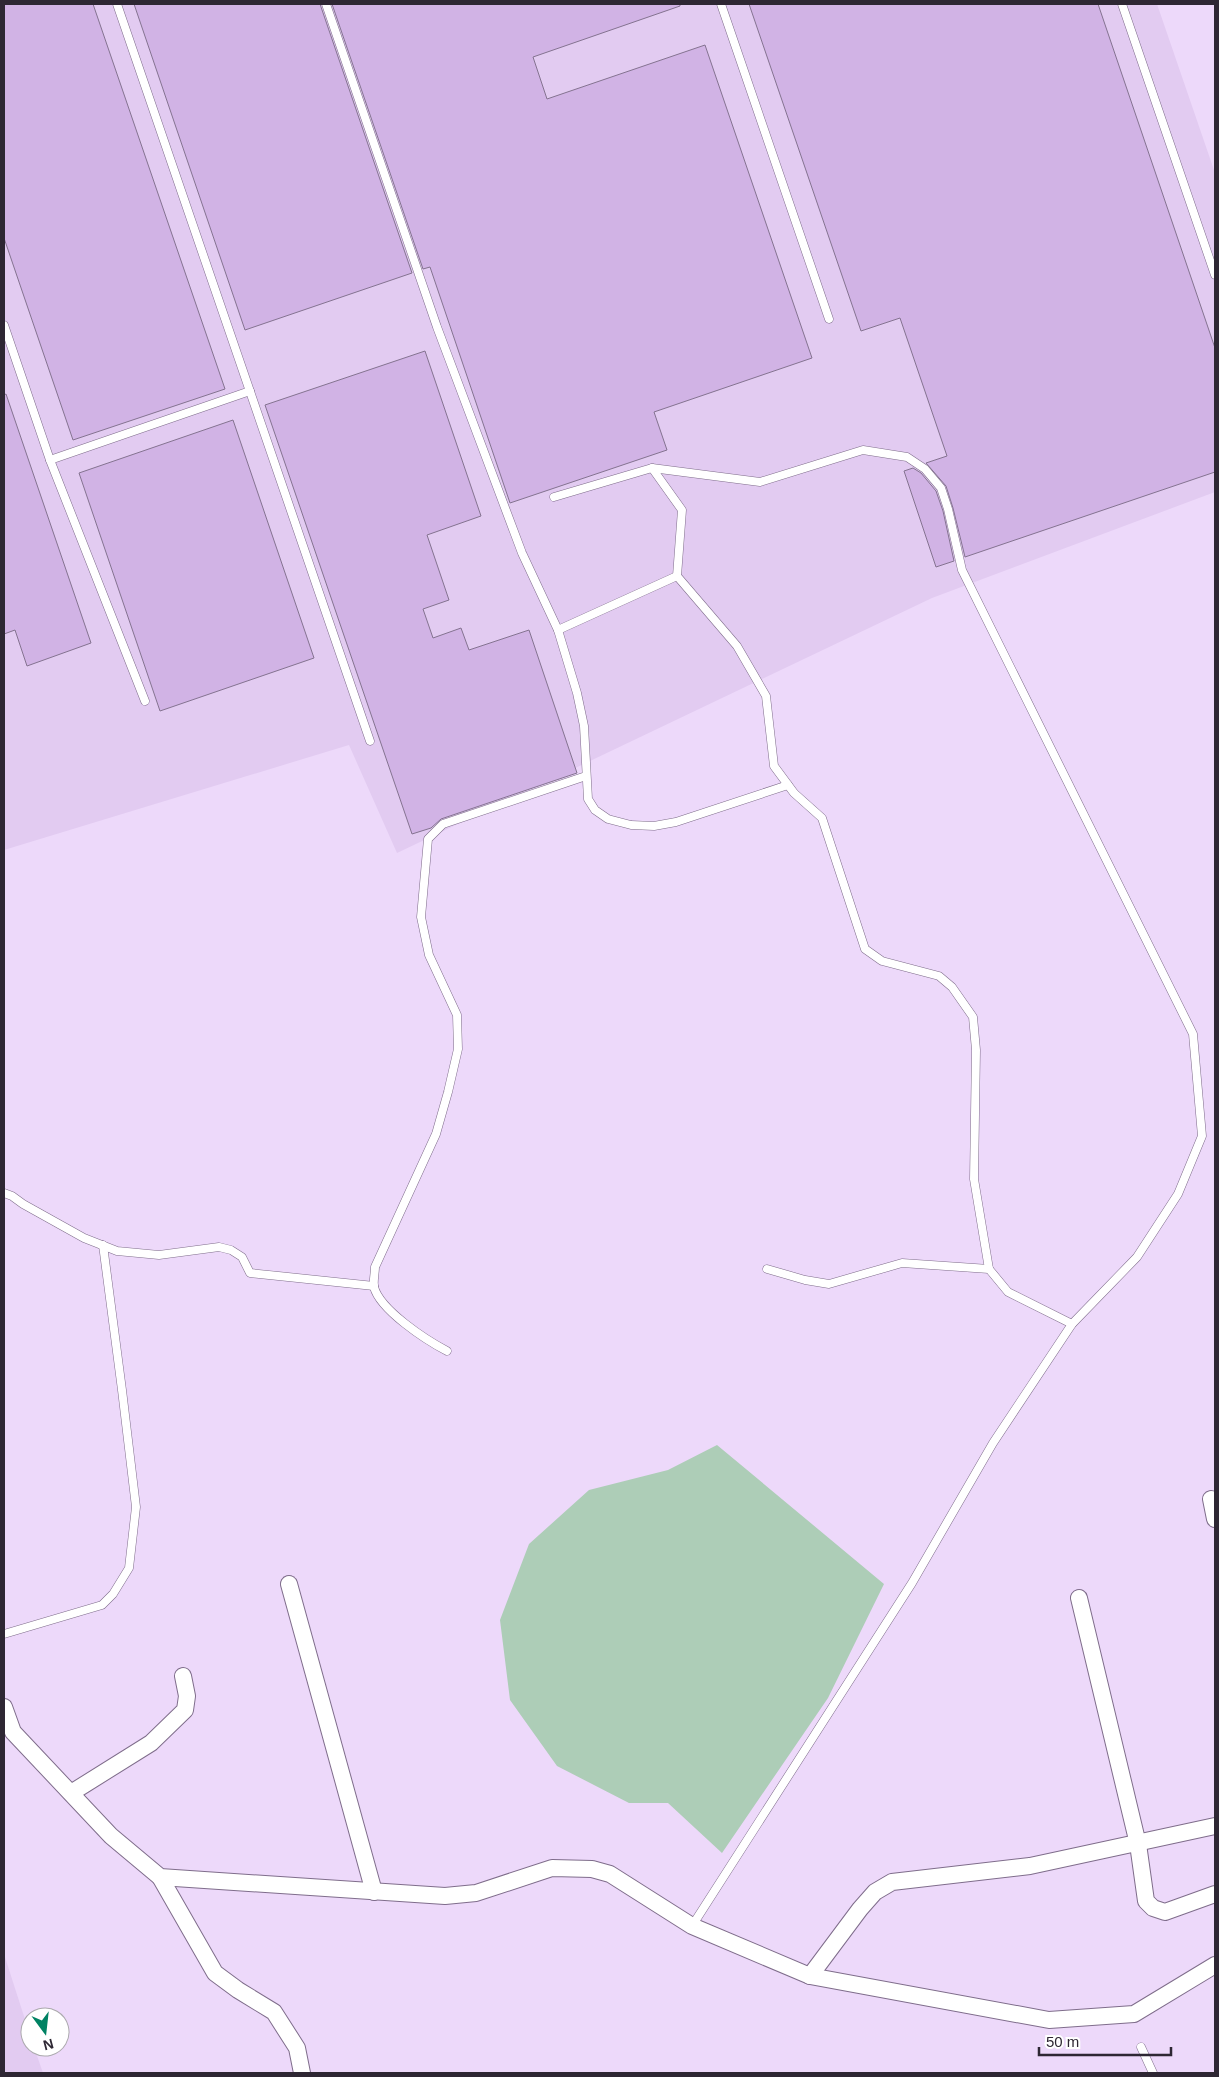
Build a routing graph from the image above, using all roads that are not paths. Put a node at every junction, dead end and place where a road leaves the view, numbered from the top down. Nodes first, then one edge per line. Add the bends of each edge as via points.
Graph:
1 (117, 4) edge
2 (326, 4) edge
3 (721, 4) edge
4 (1122, 4) edge
5 (1215, 274) edge
6 (829, 319) dead end
7 (4, 325) edge
8 (250, 391) junction
9 (50, 460) junction
10 (652, 468) junction
11 (554, 497) dead end
12 (677, 576) junction
13 (558, 630) junction
14 (145, 701) dead end
15 (370, 741) dead end
16 (586, 776) junction
17 (788, 785) junction
18 (4, 1193) edge
19 (102, 1245) junction
20 (767, 1269) dead end
21 (988, 1269) junction
22 (374, 1286) junction
23 (1072, 1324) junction
24 (447, 1351) dead end
25 (1211, 1499) dead end
26 (1215, 1519) edge
27 (289, 1584) dead end
28 (1079, 1598) dead end
29 (4, 1634) edge
30 (183, 1676) dead end
31 (4, 1707) edge
32 (70, 1793) junction
33 (1215, 1826) edge
34 (1138, 1844) junction
35 (160, 1877) junction
36 (374, 1892) junction
37 (1215, 1894) edge
38 (692, 1926) junction
39 (1215, 1964) edge
40 (810, 1976) junction
41 (1141, 2047) dead end
42 (302, 2073) edge
43 (1153, 2073) edge

1 - 8 lane
2 - 13 lane via 437,327 522,553
3 - 6 lane
4 - 5 lane
7 - 9 lane
8 - 9 lane
8 - 15 lane
9 - 14 lane
10 - 11 lane
10 - 12 lane via 682,510
10 - 23 lane via 760,482 863,450 907,457 925,469 941,488 962,570 1193,1034 1202,1136 1178,1194 1137,1257
12 - 13 lane
12 - 17 lane via 737,646 766,696 774,766
13 - 16 lane via 584,726
16 - 17 lane via 588,799 595,810 608,819 631,825 654,826 676,822
16 - 22 lane via 443,824 428,839 421,917 429,955 457,1014 458,1049 436,1134 375,1267
17 - 21 lane via 822,818 865,949 882,961 939,976 952,987 973,1017 976,1050 974,1179
18 - 19 lane
19 - 22 lane via 117,1251 159,1254 219,1247 242,1257 250,1273
19 - 29 lane via 136,1508 129,1568 113,1594 102,1604
20 - 21 lane via 829,1284 902,1263
21 - 23 lane via 1008,1292
22 - 24 lane via 386,1306 424,1338
23 - 38 lane via 992,1444 912,1583
25 - 26 street
27 - 36 street
28 - 34 street
30 - 32 street via 186,1710 151,1743
31 - 32 street via 14,1732
32 - 35 street via 111,1836
33 - 34 street
34 - 37 street via 1146,1901 1153,1908 1165,1912
34 - 40 street via 1030,1866 892,1882 875,1892 860,1909
35 - 36 street
35 - 42 street via 215,1973 274,2012 297,2048
36 - 38 street via 445,1896 476,1893 552,1868 592,1869 610,1874
38 - 40 street
39 - 40 street via 1134,2014 1049,2020
41 - 43 lane

